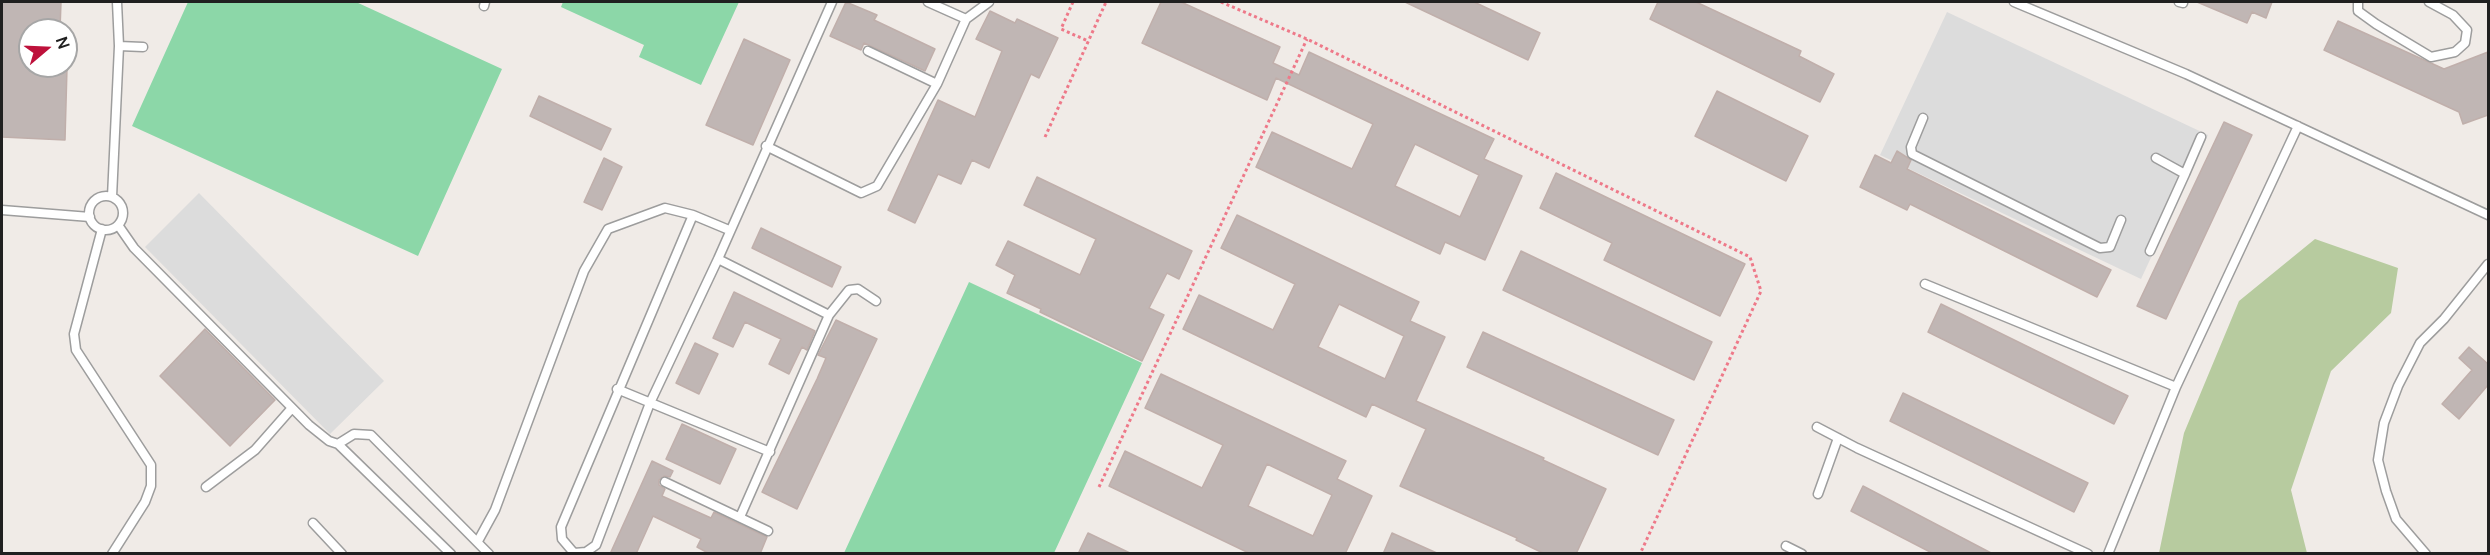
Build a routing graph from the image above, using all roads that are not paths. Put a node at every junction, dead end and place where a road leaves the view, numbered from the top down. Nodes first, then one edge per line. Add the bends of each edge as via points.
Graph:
1 (117, 2) edge
2 (832, 2) edge
3 (928, 2) edge
4 (989, 2) edge
5 (2014, 2) edge
6 (2358, 2) edge
7 (2429, 2) edge
8 (966, 19) junction
9 (119, 46) junction
10 (143, 47) dead end
11 (868, 51) dead end
12 (937, 84) junction
13 (1923, 118) dead end
14 (2298, 126) junction
15 (2201, 137) dead end
16 (766, 146) junction
17 (2156, 158) dead end
18 (2185, 174) junction
19 (112, 197) junction
20 (2, 210) edge
21 (693, 215) junction
22 (2488, 215) edge
23 (90, 217) junction
24 (2121, 220) dead end
25 (118, 225) junction
26 (102, 229) junction
27 (729, 230) junction
28 (2150, 251) dead end
29 (718, 260) junction
30 (2488, 264) edge
31 (1925, 284) dead end
32 (876, 301) dead end
33 (829, 315) junction
34 (2176, 387) junction
35 (617, 389) junction
36 (650, 403) junction
37 (292, 408) junction
38 (1817, 427) dead end
39 (1838, 438) junction
40 (339, 444) junction
41 (770, 452) junction
42 (665, 482) dead end
43 (206, 487) dead end
44 (1818, 494) dead end
45 (740, 517) junction
46 (313, 523) dead end
47 (768, 531) dead end
48 (478, 541) junction
49 (1786, 546) dead end
50 (112, 554) edge
51 (342, 554) edge
52 (451, 554) edge
53 (489, 554) edge
54 (1802, 554) edge
55 (2088, 554) edge
56 (2108, 554) edge
57 (2426, 554) edge

1 - 9 lane
2 - 16 lane
3 - 8 lane
4 - 8 lane
5 - 14 lane
6 - 7 lane via 2358,11 2431,57 2455,52 2465,42 2467,30 2452,15
8 - 12 lane
9 - 10 lane
9 - 19 lane
11 - 12 lane
12 - 16 lane via 877,186 861,192
13 - 24 lane via 1911,147 1912,154 2100,248 2110,247
14 - 22 lane
14 - 34 lane
15 - 18 lane
16 - 27 lane
17 - 18 lane
18 - 28 lane
19 - 23 lane via 93,202
19 - 25 lane via 122,210
20 - 23 lane
21 - 27 lane
21 - 35 lane
21 - 48 lane via 665,208 608,229 584,271 495,510
23 - 26 lane
25 - 26 lane
25 - 37 lane via 134,248
26 - 50 lane via 74,334 76,350 151,465 151,486 145,502
27 - 29 lane
29 - 33 lane
29 - 36 lane
30 - 57 lane via 2420,343 2397,386 2384,423 2378,460 2386,491 2396,519
31 - 34 lane
32 - 33 lane via 858,289 849,290
33 - 41 lane
34 - 56 lane
35 - 36 lane
35 - 36 lane via 561,527 562,539 574,553 586,552 596,545
36 - 41 lane
37 - 40 lane via 328,441
37 - 43 lane via 255,450
38 - 39 lane
39 - 44 lane
39 - 55 lane
40 - 48 lane via 354,434 371,435
40 - 52 lane
41 - 45 lane
42 - 45 lane
45 - 47 lane
46 - 51 lane
48 - 53 lane
49 - 54 lane

